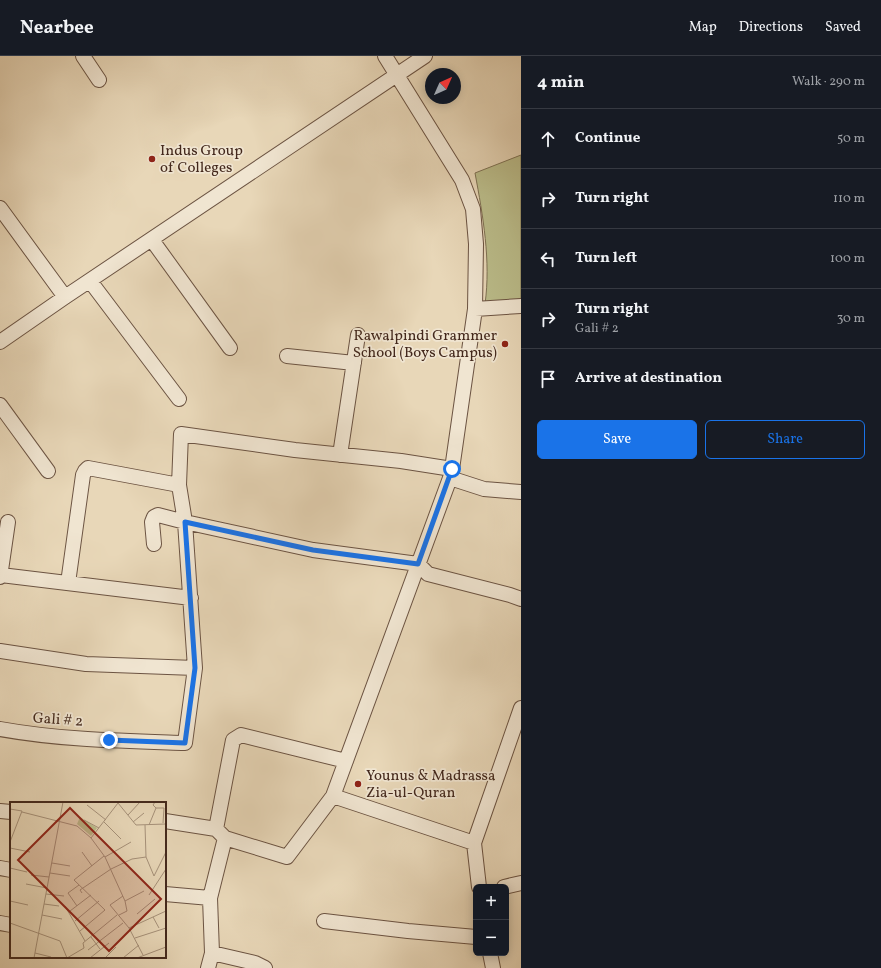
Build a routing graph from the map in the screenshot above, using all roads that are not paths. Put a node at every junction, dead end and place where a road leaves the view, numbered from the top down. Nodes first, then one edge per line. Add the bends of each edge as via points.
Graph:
1 (83, 56) edge
2 (385, 56) edge
3 (425, 56) edge
4 (397, 76) junction
5 (99, 80) dead end
6 (0, 208) edge
7 (152, 240) junction
8 (90, 281) junction
9 (65, 297) junction
10 (521, 306) edge
11 (474, 309) junction
12 (358, 335) dead end
13 (1, 341) edge
14 (230, 348) dead end
15 (287, 356) dead end
16 (354, 363) junction
17 (179, 399) dead end
18 (0, 404) edge
19 (340, 455) junction
20 (48, 471) dead end
21 (451, 474) junction
22 (180, 485) junction
23 (521, 492) edge
24 (8, 522) dead end
25 (185, 522) junction
26 (154, 544) dead end
27 (418, 564) junction
28 (0, 576) edge
29 (68, 584) junction
30 (191, 598) junction
31 (521, 599) edge
32 (0, 651) edge
33 (195, 668) junction
34 (521, 708) edge
35 (0, 730) edge
36 (346, 761) junction
37 (333, 796) junction
38 (0, 811) edge
39 (10, 812) edge
40 (166, 821) edge
41 (220, 833) junction
42 (474, 843) junction
43 (0, 868) edge
44 (10, 870) edge
45 (479, 884) edge
46 (521, 884) edge
47 (509, 886) edge
48 (166, 894) edge
49 (210, 898) junction
50 (324, 921) dead end
51 (0, 923) edge
52 (10, 925) edge
53 (473, 936) edge
54 (212, 953) junction
55 (491, 956) edge
56 (208, 968) edge
57 (265, 968) edge
58 (493, 968) edge

1 - 5 street
2 - 4 street
3 - 4 street
4 - 7 street
4 - 11 street via 462,180 473,209 476,244
6 - 9 street
7 - 8 street
7 - 14 street
8 - 9 street
8 - 17 street
9 - 13 street
10 - 11 street
11 - 21 street
12 - 16 street
15 - 16 street
16 - 19 street
18 - 20 street
19 - 21 street via 401,461
19 - 22 street via 181,434
21 - 23 street via 484,489
21 - 27 street
22 - 25 street
22 - 29 street via 88,468 83,475
24 - 28 street
25 - 26 street via 158,515 154,517
25 - 27 street via 313,550
25 - 30 street
27 - 31 street via 428,574
27 - 36 street
28 - 29 street
29 - 30 street
30 - 33 street
32 - 33 street via 86,664
33 - 35 street, Gali # 2 via 185,743 69,738
34 - 42 street
36 - 37 street
36 - 41 street via 240,735 234,740
37 - 41 street via 287,858
37 - 42 street
38 - 39 street
40 - 41 street
41 - 49 street
42 - 45 street
43 - 44 street
46 - 47 street
48 - 49 street
49 - 54 street
50 - 53 street
51 - 52 street
54 - 56 street
54 - 57 street
55 - 58 street

